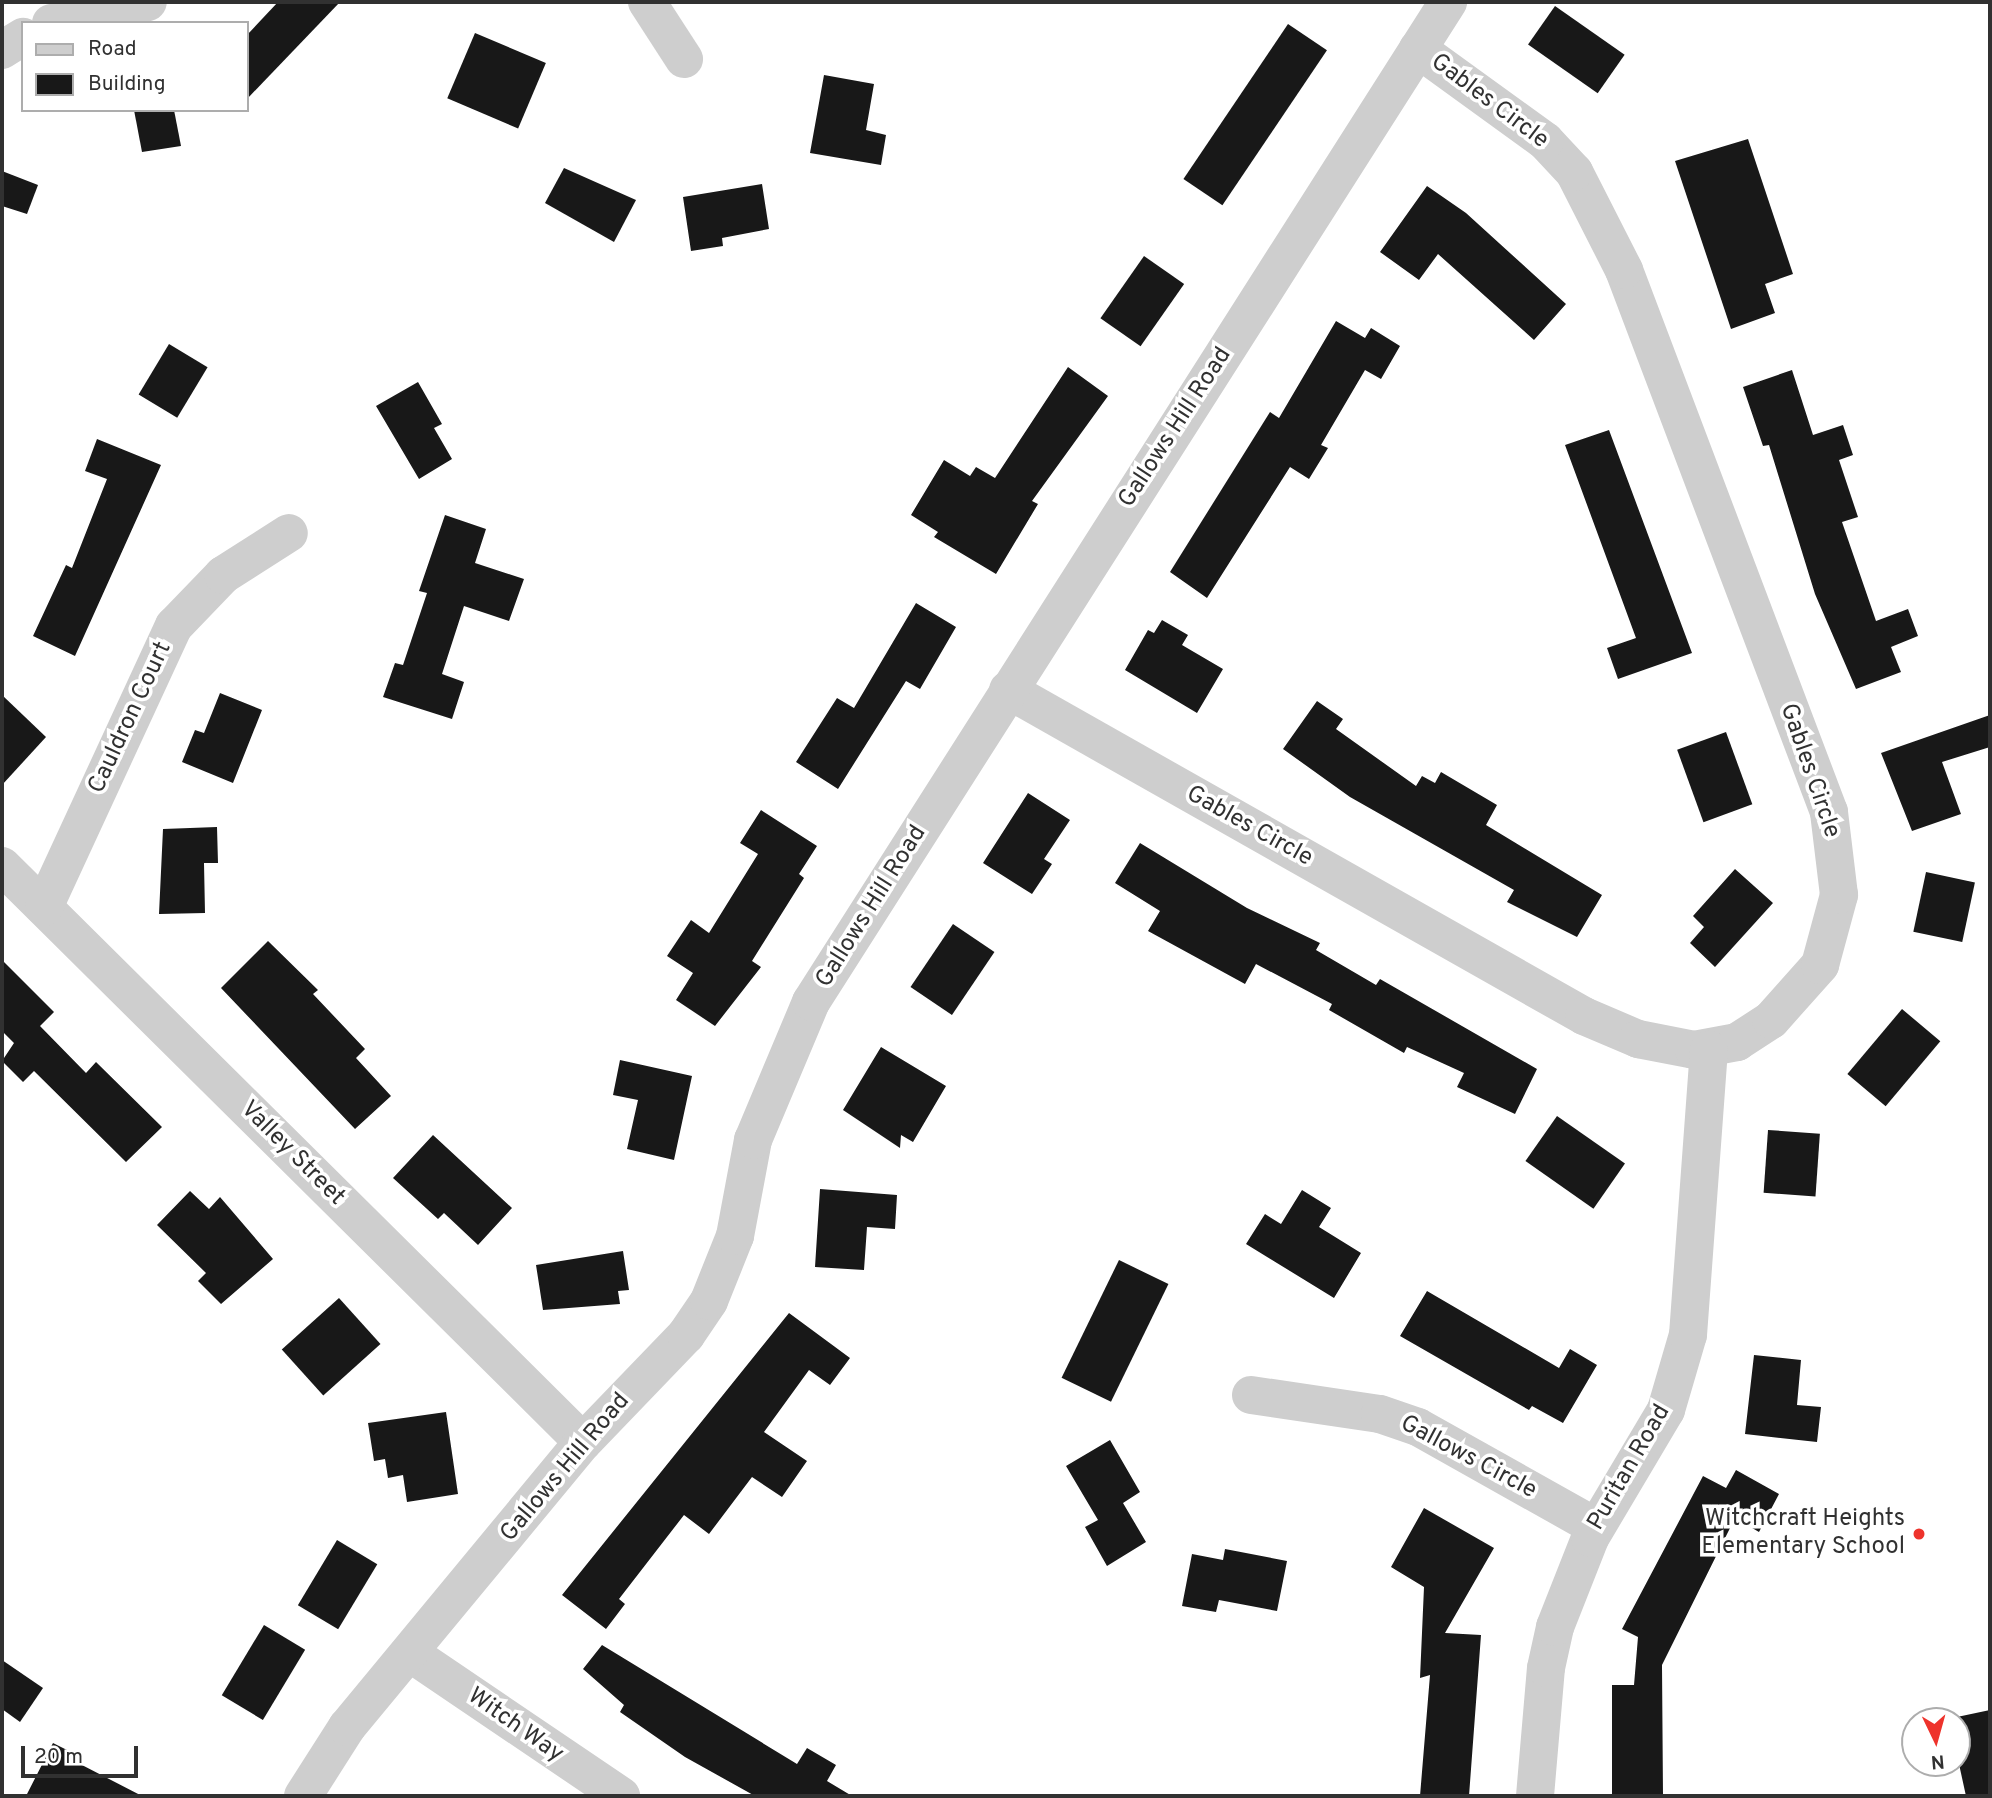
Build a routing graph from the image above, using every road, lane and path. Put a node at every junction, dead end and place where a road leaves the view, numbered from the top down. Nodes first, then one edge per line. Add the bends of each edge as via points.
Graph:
1 (148, 2) edge
2 (647, 2) edge
3 (1448, 2) edge
4 (60, 21) edge
5 (21, 38) edge
6 (1418, 49) junction
7 (2, 50) edge
8 (684, 59) dead end
9 (289, 533) dead end
10 (1008, 691) junction
11 (2, 866) edge
12 (44, 908) junction
13 (1709, 1050) junction
14 (1251, 1395) dead end
15 (583, 1442) junction
16 (1596, 1527) junction
17 (410, 1653) junction
18 (303, 1796) edge
19 (621, 1796) edge
20 (1535, 1796) edge

1 - 4 street
2 - 8 street
3 - 6 street, Gallows Hill Road
5 - 7 street
6 - 10 street, Gallows Hill Road
6 - 13 street, Gables Circle via 1545,141 1574,172 1597,211 1829,812 1839,886 1833,932 1820,965 1771,1020 1737,1042
9 - 12 street, Cauldron Court via 223,575 174,626
10 - 13 street, Gables Circle via 1584,1016 1638,1039
10 - 15 street, Gallows Hill Road via 811,1003 753,1140 735,1236 709,1301 685,1335
11 - 12 street, Valley Street
12 - 15 street, Valley Street
13 - 16 street, Puritan Road via 1695,1294 1681,1361 1650,1443
14 - 16 street, Gallows Circle via 1411,1424
15 - 17 street, Gallows Hill Road
16 - 20 street, Puritan Road via 1552,1641
17 - 18 street, Gallows Hill Road via 347,1727
17 - 19 street, Witch Way

